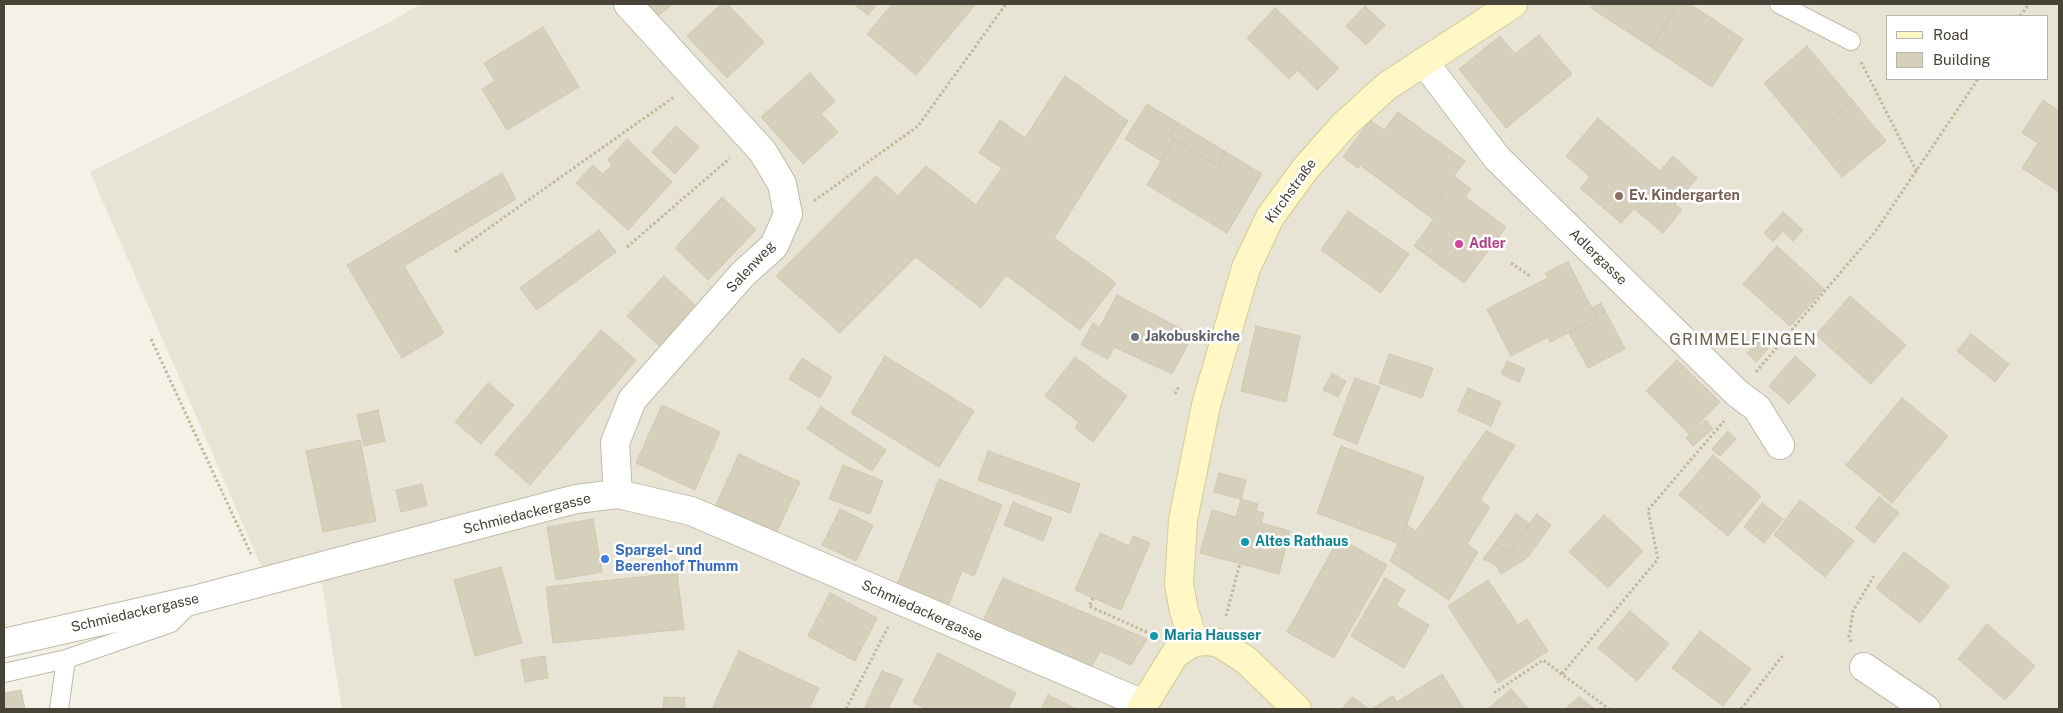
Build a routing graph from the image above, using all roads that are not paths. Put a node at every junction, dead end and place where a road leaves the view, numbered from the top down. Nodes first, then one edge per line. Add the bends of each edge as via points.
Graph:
1 (628, 4) edge
2 (1513, 4) edge
3 (1779, 4) edge
4 (1851, 41) road end
5 (1424, 62) junction
6 (1780, 445) dead end
7 (618, 494) junction
8 (194, 600) junction
9 (4, 643) edge
10 (1186, 647) junction
11 (66, 659) junction
12 (1864, 666) road end
13 (4, 673) edge
14 (1142, 707) edge
15 (59, 709) edge
16 (1297, 709) edge
17 (1926, 709) edge

1 - 7 street, Salenweg via 763,152 782,184 788,214 774,246 743,274 632,400 615,443
2 - 5 street, Kirchstraße
3 - 4 lane
5 - 6 street, Adlergasse via 1497,158 1757,408
5 - 10 street, Kirchstraße via 1387,86 1344,125 1306,168 1270,217 1246,268 1206,406 1184,520 1179,584
7 - 8 street, Schmiedackergasse via 576,499
7 - 14 street, Schmiedackergasse via 691,511
8 - 9 street, Schmiedackergasse
8 - 11 lane via 171,624
10 - 14 street via 1166,664
10 - 16 street via 1219,644 1246,660
11 - 13 lane
11 - 15 lane
12 - 17 street

